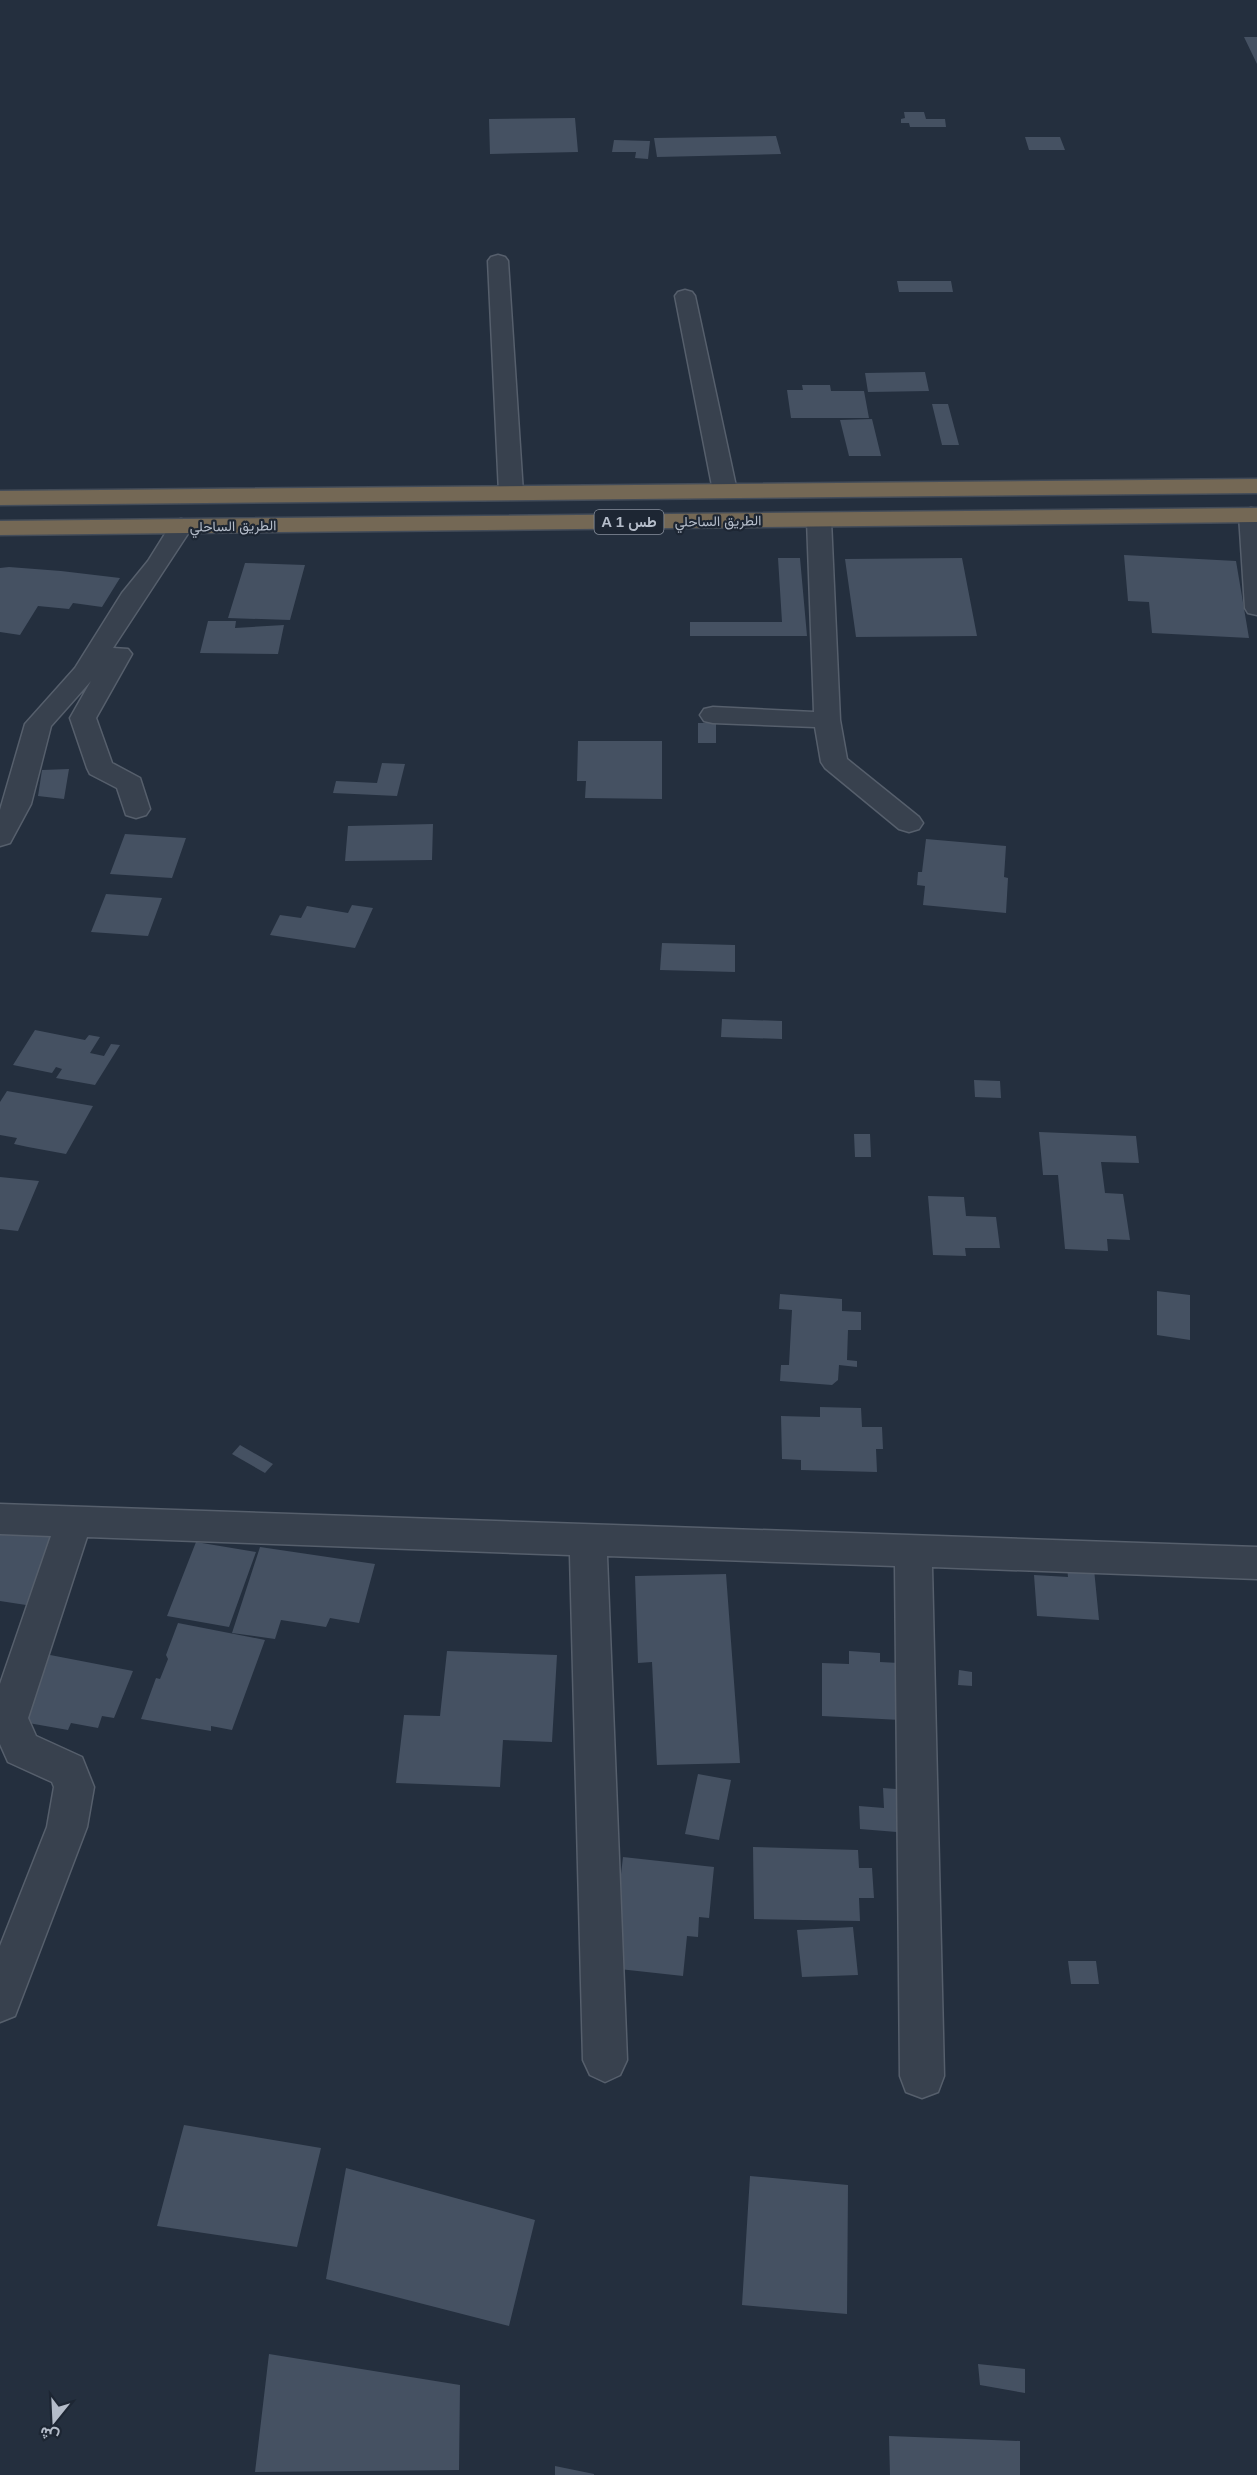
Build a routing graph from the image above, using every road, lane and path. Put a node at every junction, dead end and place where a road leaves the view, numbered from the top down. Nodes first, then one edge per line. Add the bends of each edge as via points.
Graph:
1 (498, 261) dead end
2 (685, 296) dead end
3 (1257, 486) edge
4 (725, 491) junction
5 (511, 493) junction
6 (0, 498) edge
7 (1254, 515) edge
8 (819, 520) junction
9 (182, 526) junction
10 (0, 528) edge
11 (158, 564) junction
12 (1257, 608) edge
13 (713, 715) dead end
14 (827, 720) junction
15 (136, 809) dead end
16 (909, 823) dead end
17 (0, 837) edge
18 (0, 1519) edge
19 (74, 1522) junction
20 (588, 1540) junction
21 (913, 1551) junction
22 (1257, 1563) edge
23 (0, 2001) edge
24 (604, 2060) dead end
25 (922, 2076) dead end

1 - 5 street
2 - 4 street
3 - 4 highway, الطريق الساحلي / A 1 طس
4 - 5 highway, الطريق الساحلي / A 1 طس
5 - 6 highway, الطريق الساحلي / A 1 طس
7 - 8 highway, الطريق الساحلي / A 1 طس
7 - 12 street
8 - 9 highway, الطريق الساحلي / A 1 طس
8 - 14 street
9 - 10 highway, الطريق الساحلي / A 1 طس
9 - 11 street
11 - 15 street via 157,589 83,718 100,768 130,784
11 - 17 street via 134,593 85,672 38,724 17,804
13 - 14 street
14 - 16 street via 834,762
18 - 19 street
19 - 20 street
19 - 23 street via 8,1718 22,1749 68,1770 74,1787 67,1827
20 - 21 street
20 - 24 street
21 - 22 street
21 - 25 street

